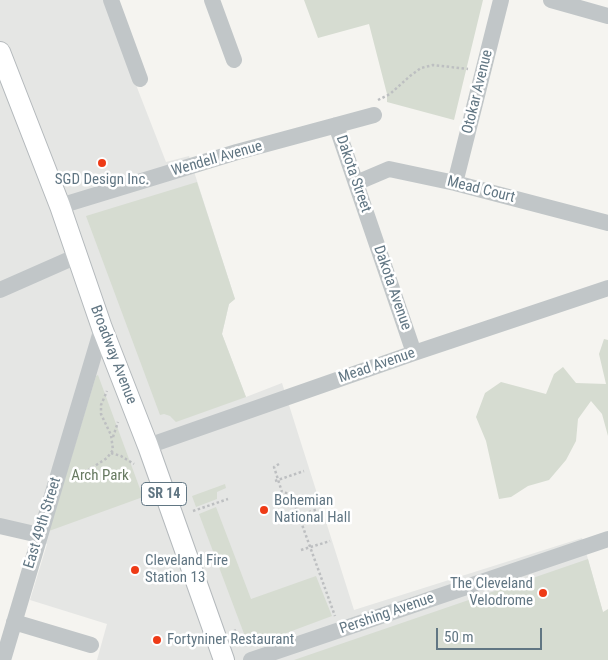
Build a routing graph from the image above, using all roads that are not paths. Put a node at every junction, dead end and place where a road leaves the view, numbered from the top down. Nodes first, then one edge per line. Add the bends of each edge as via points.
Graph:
1 (111, 0) edge
2 (212, 0) edge
3 (501, 0) edge
4 (551, 0) edge
5 (608, 16) edge
6 (0, 52) edge
7 (234, 60) dead end
8 (140, 79) dead end
9 (375, 108) road end
10 (336, 125) junction
11 (356, 183) junction
12 (455, 183) junction
13 (60, 206) junction
14 (608, 223) edge
15 (370, 224) joint
16 (77, 256) junction
17 (608, 288) edge
18 (0, 290) edge
19 (102, 328) junction
20 (414, 353) junction
21 (148, 446) junction
22 (0, 526) edge
23 (39, 536) junction
24 (608, 539) edge
25 (14, 622) junction
26 (91, 645) dead end
27 (3, 660) edge
28 (224, 660) edge
29 (251, 660) edge

1 - 8 street
2 - 7 street
3 - 12 street, Otokar Avenue
4 - 5 street
6 - 13 main road, Broadway Avenue / SR 14
9 - 10 street, Wendell Avenue
10 - 11 street, Dakota Street
10 - 13 street, Wendell Avenue
11 - 12 street, Mead Court via 389,169
11 - 15 street, Dakota Street
12 - 14 street, Mead Court
13 - 16 main road, Broadway Avenue / SR 14
15 - 20 street, Dakota Avenue
16 - 18 street
16 - 19 main road, Broadway Avenue / SR 14
17 - 20 street, Mead Avenue
19 - 21 main road, Broadway Avenue / SR 14
19 - 23 street, East 49th Street
20 - 21 street, Mead Avenue
21 - 28 main road, Broadway Avenue / SR 14
22 - 23 street
23 - 25 street, East 49th Street
24 - 29 street, Pershing Avenue
25 - 26 street
25 - 27 street, East 49th Street

